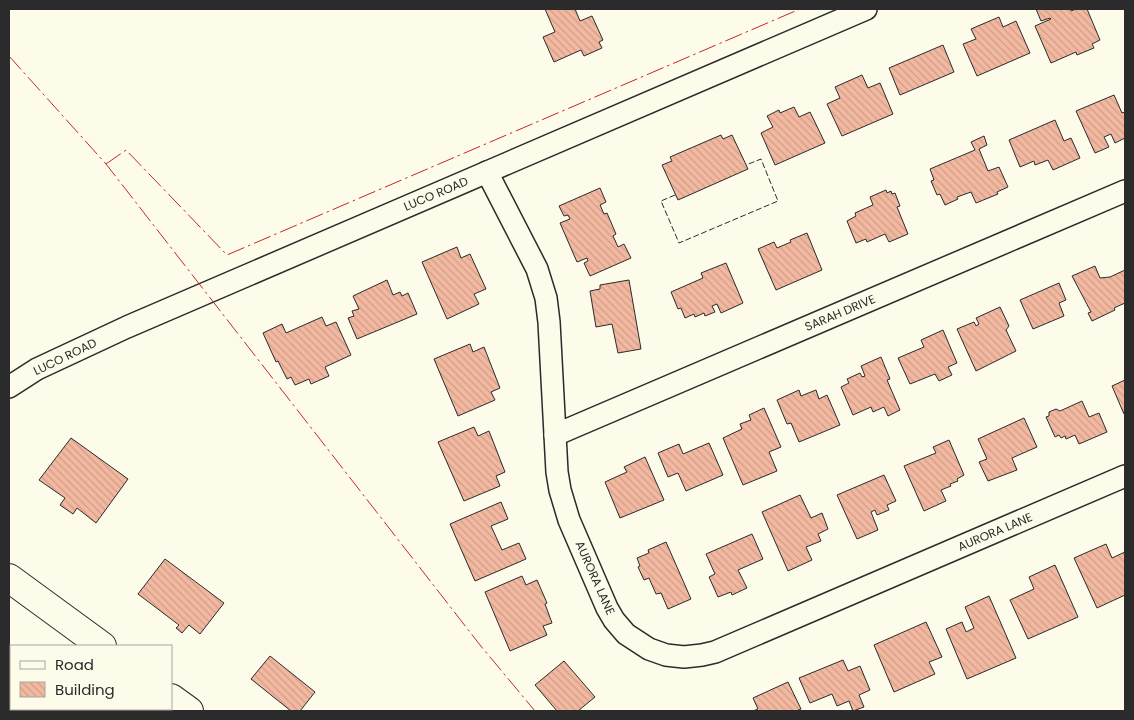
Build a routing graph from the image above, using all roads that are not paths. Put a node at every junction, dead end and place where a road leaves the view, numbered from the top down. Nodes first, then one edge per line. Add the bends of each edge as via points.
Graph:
1 (866, 9) edge
2 (487, 172) junction
3 (1125, 191) edge
4 (9, 387) edge
5 (555, 435) junction
6 (1125, 476) edge
7 (9, 578) edge
8 (101, 645) edge
9 (172, 699) edge
10 (189, 711) edge

1 - 2 street, LUCO ROAD
2 - 4 street, LUCO ROAD via 127,327 37,369
2 - 5 street, AURORA LANE via 543,286 549,322
3 - 5 street, SARAH DRIVE
5 - 6 street, AURORA LANE via 557,472 565,508 609,612 626,634 640,645 675,656 693,657 720,650
7 - 8 main road
9 - 10 main road

